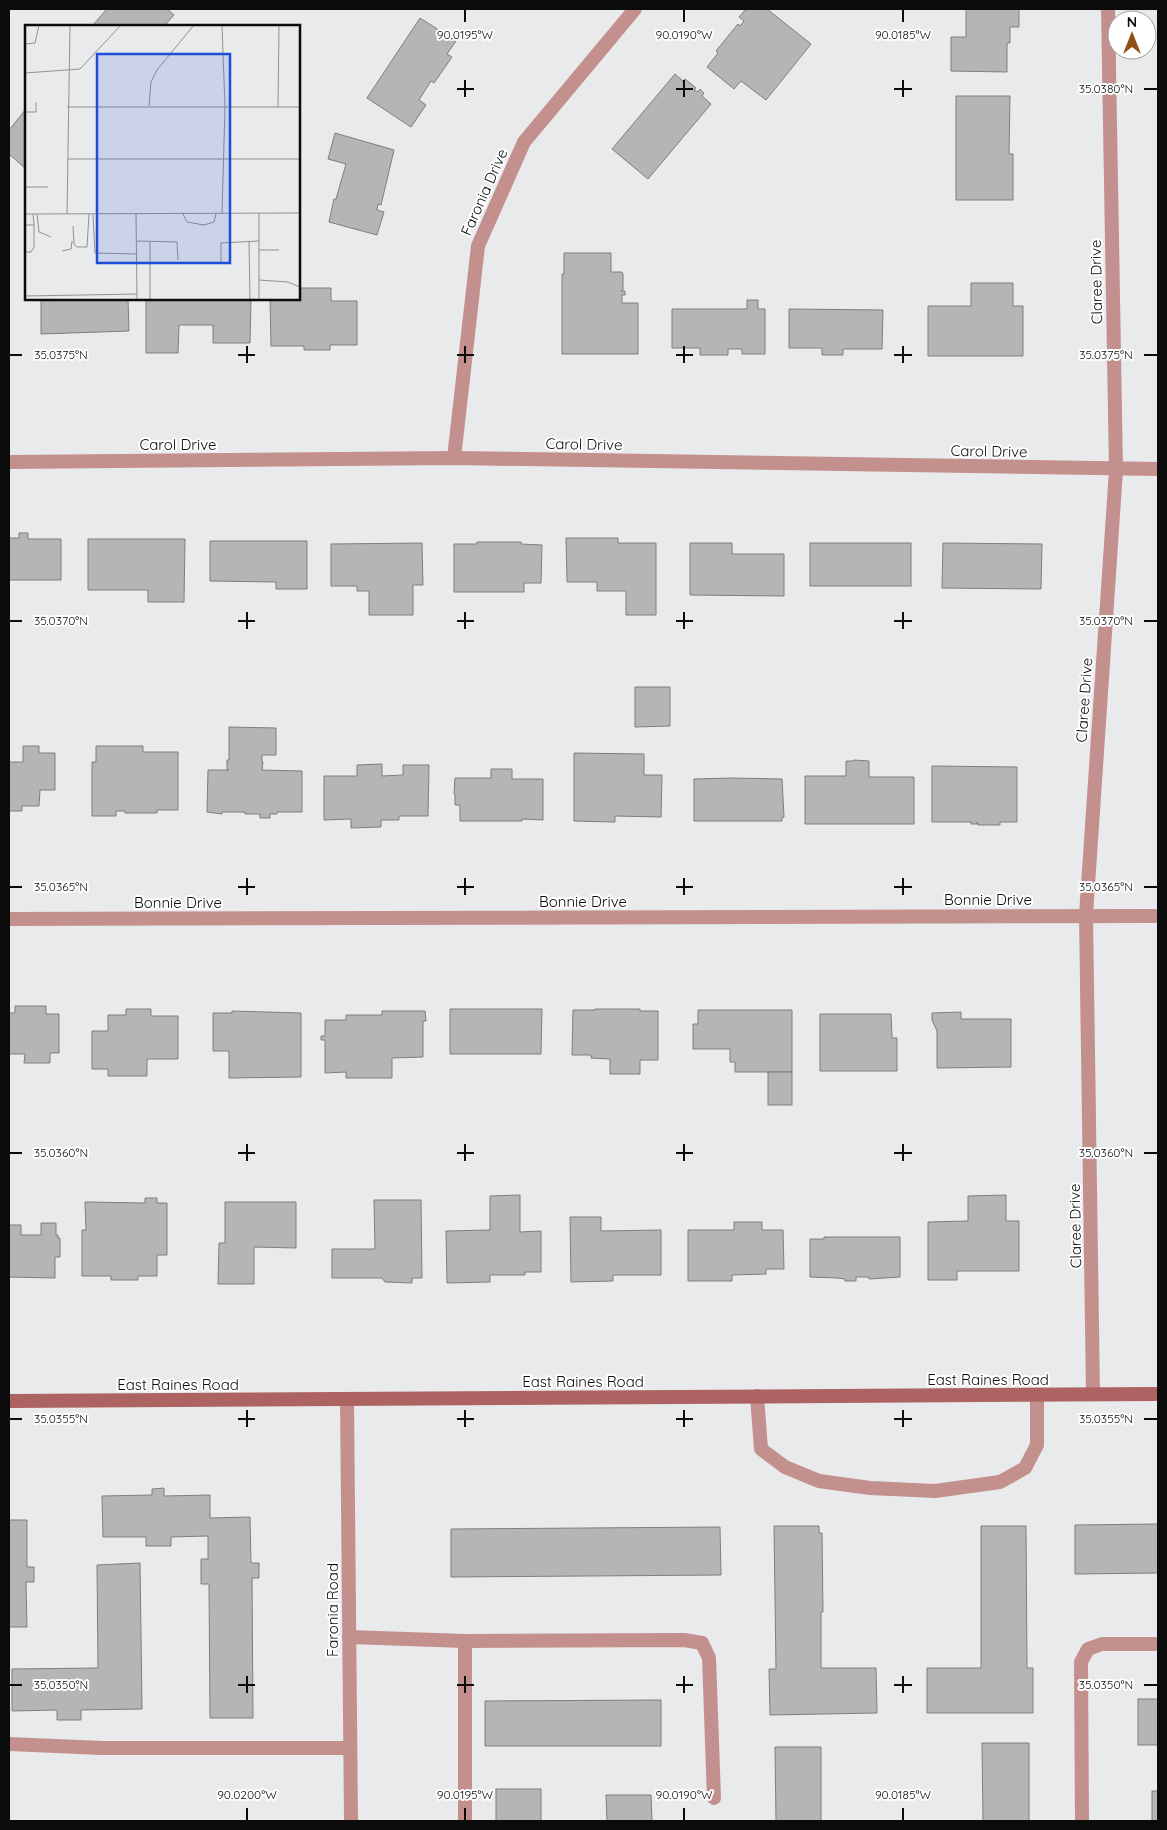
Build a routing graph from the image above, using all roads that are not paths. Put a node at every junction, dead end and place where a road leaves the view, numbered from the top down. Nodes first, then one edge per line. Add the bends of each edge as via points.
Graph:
1 (635, 9) edge
2 (1108, 9) edge
3 (454, 458) junction
4 (9, 462) edge
5 (1158, 469) edge
6 (1116, 470) junction
7 (1086, 915) junction
8 (1158, 916) edge
9 (9, 919) edge
10 (1093, 1394) junction
11 (1158, 1394) edge
12 (1037, 1395) junction
13 (757, 1396) junction
14 (347, 1399) junction
15 (9, 1401) edge
16 (349, 1637) junction
17 (465, 1641) junction
18 (1158, 1644) edge
19 (9, 1744) edge
20 (350, 1748) junction
21 (714, 1798) dead end
22 (351, 1821) edge
23 (465, 1821) edge
24 (1082, 1821) edge

1 - 3 street, Faronia Drive via 524,142 478,246
2 - 6 street, Claree Drive
3 - 4 street, Carol Drive
3 - 6 street, Carol Drive
5 - 6 street, Carol Drive
6 - 7 street, Claree Drive
7 - 8 street, Bonnie Drive
7 - 9 street, Bonnie Drive
7 - 10 street, Claree Drive
10 - 11 main road, East Raines Road
10 - 12 main road, East Raines Road
12 - 13 main road, East Raines Road
12 - 13 street via 1037,1445 1025,1468 1000,1482 935,1491 870,1488 819,1481 785,1467 761,1448
13 - 14 main road, East Raines Road
14 - 15 main road, East Raines Road
14 - 16 street, Faronia Road
16 - 17 street
16 - 20 street, Faronia Road
17 - 21 street via 684,1640 702,1643 709,1658
17 - 23 street
18 - 24 street via 1102,1644 1088,1649 1081,1662
19 - 20 street via 102,1748
20 - 22 street, Faronia Road

